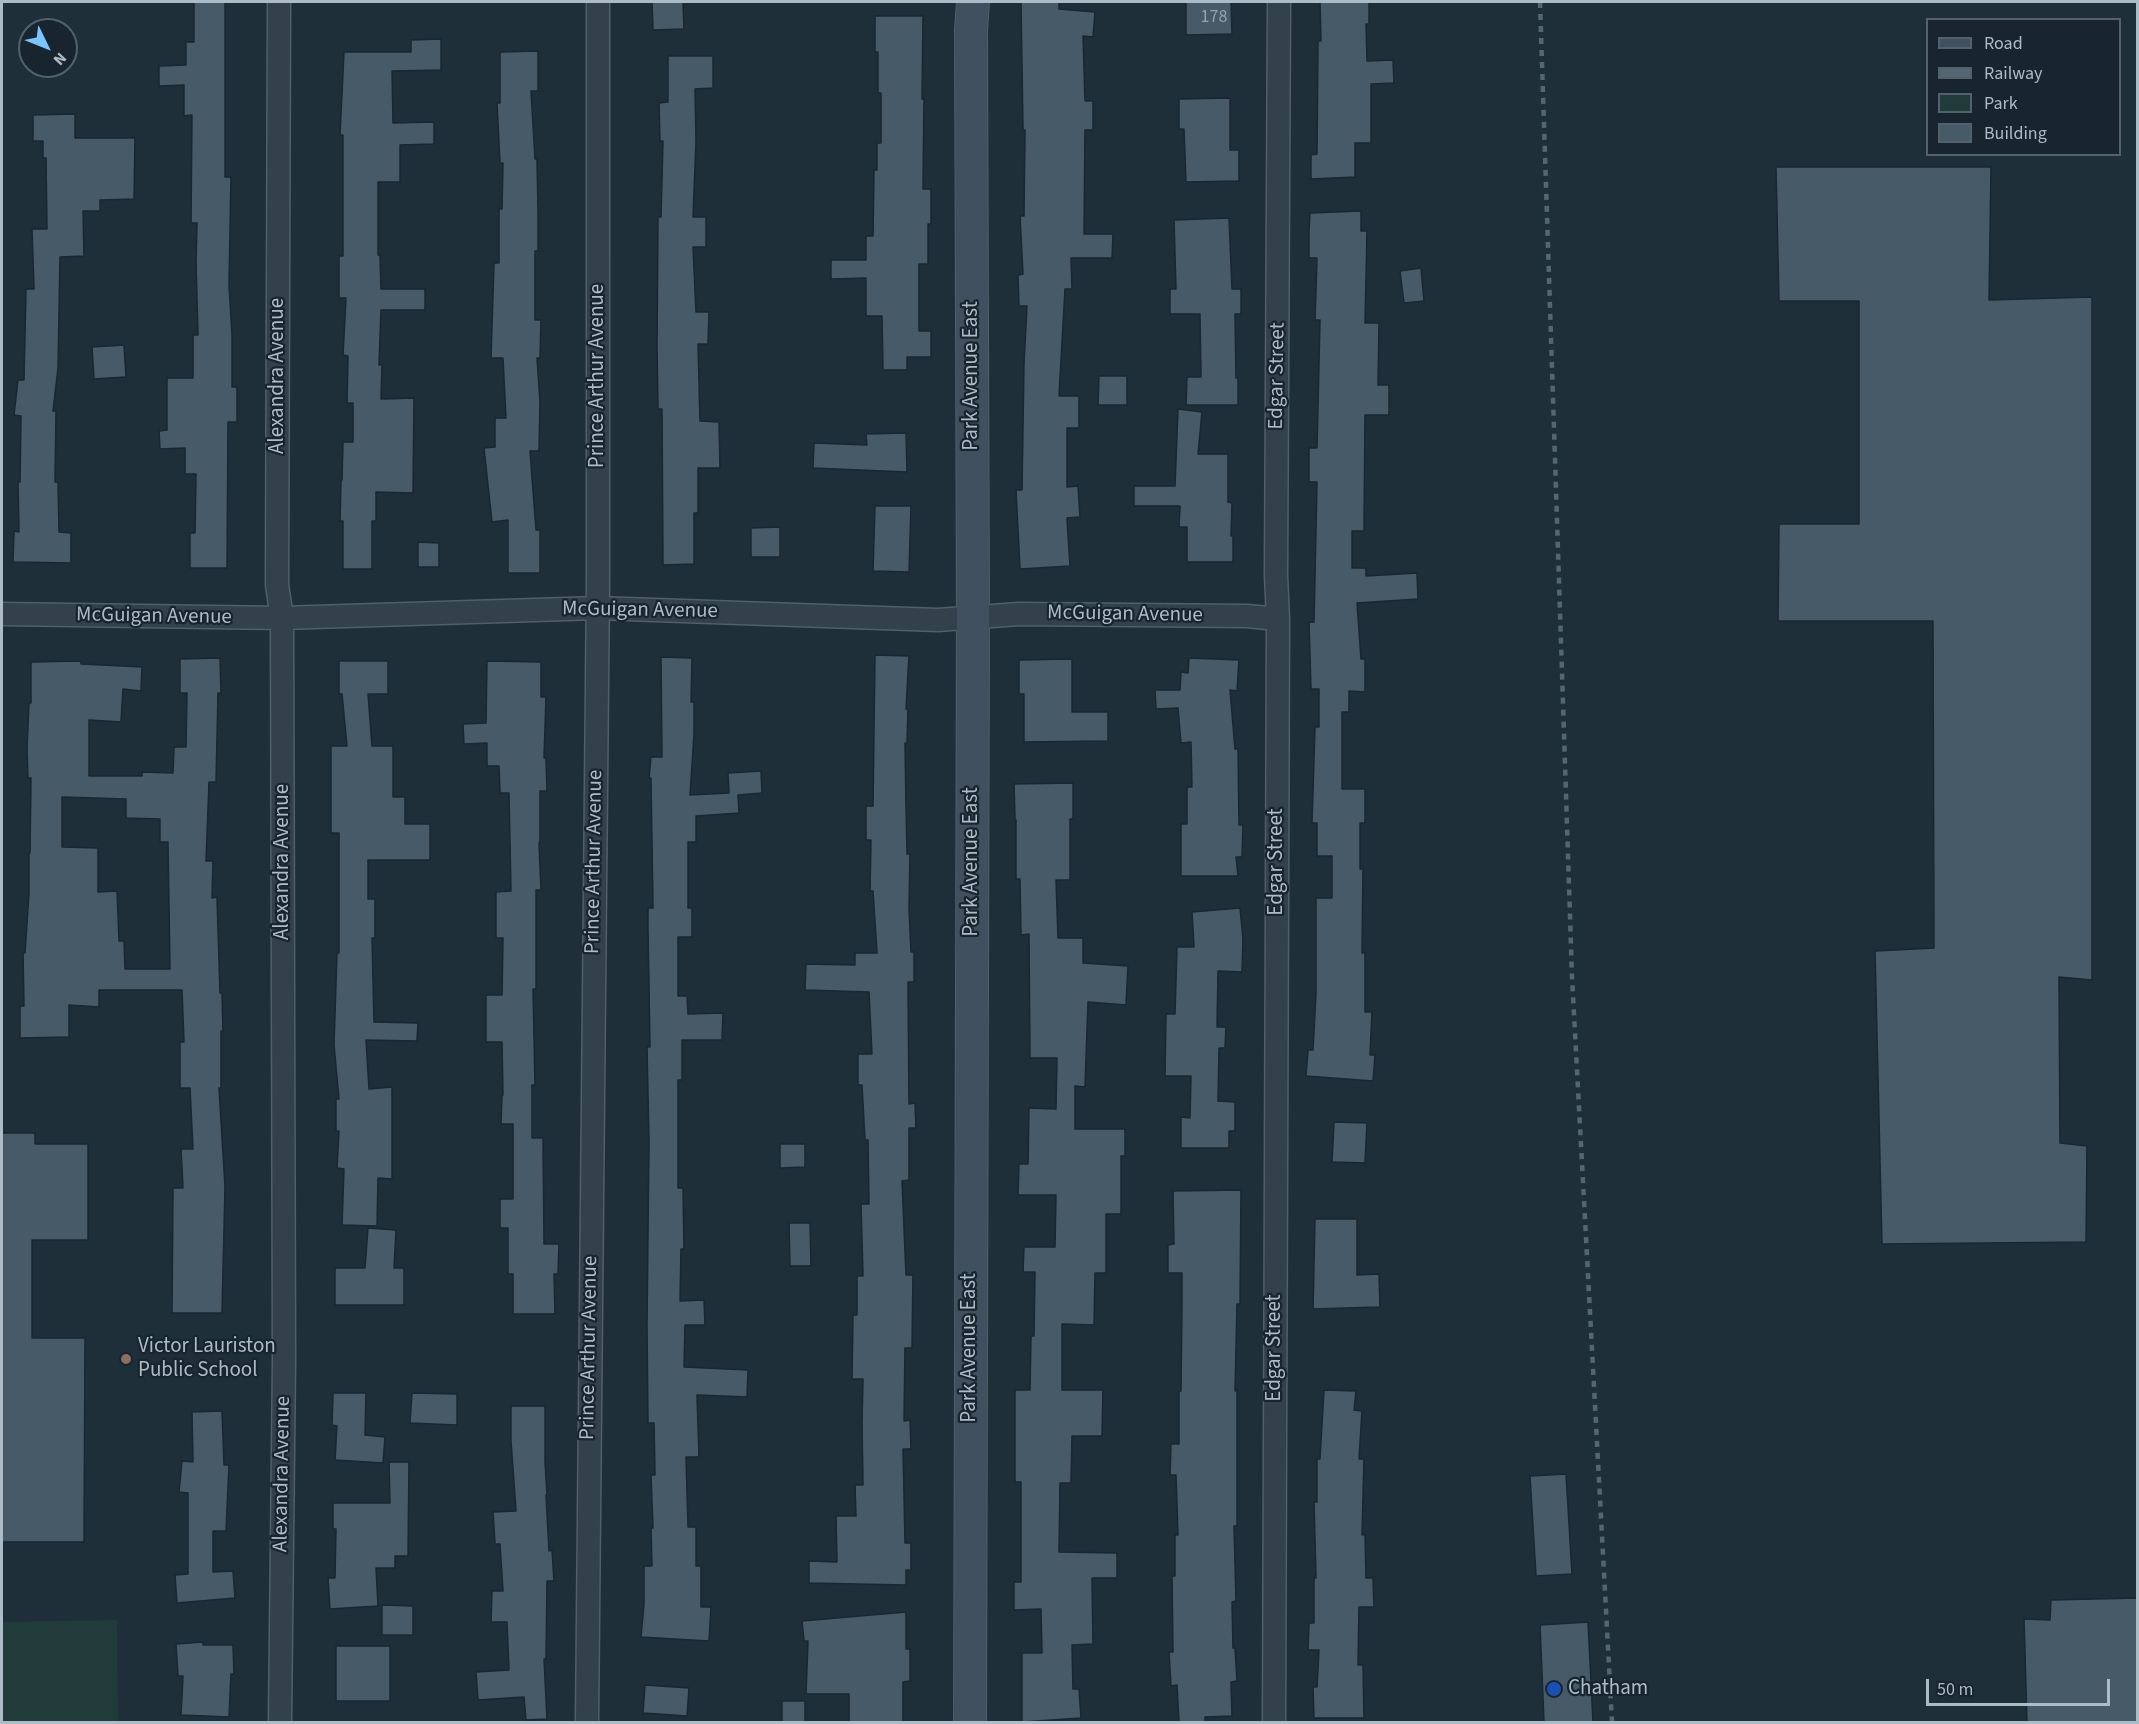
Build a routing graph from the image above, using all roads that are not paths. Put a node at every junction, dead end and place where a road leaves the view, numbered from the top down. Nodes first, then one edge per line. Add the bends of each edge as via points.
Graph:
1 (279, 2) edge
2 (598, 2) edge
3 (973, 2) edge
4 (1279, 2) edge
5 (598, 608) junction
6 (2, 614) edge
7 (973, 616) junction
8 (282, 618) junction
9 (1278, 619) junction
10 (280, 1722) edge
11 (587, 1722) edge
12 (970, 1722) edge
13 (1274, 1722) edge

1 - 8 street, Alexandra Avenue via 277,585
2 - 5 street, Prince Arthur Avenue
3 - 7 main road, Park Avenue East
4 - 9 street, Edgar Street
5 - 7 street, McGuigan Avenue via 938,620
5 - 8 street, McGuigan Avenue
5 - 11 street, Prince Arthur Avenue
6 - 8 street, McGuigan Avenue
7 - 9 street, McGuigan Avenue
7 - 12 main road, Park Avenue East
8 - 10 street, Alexandra Avenue via 284,1360
9 - 13 street, Edgar Street

